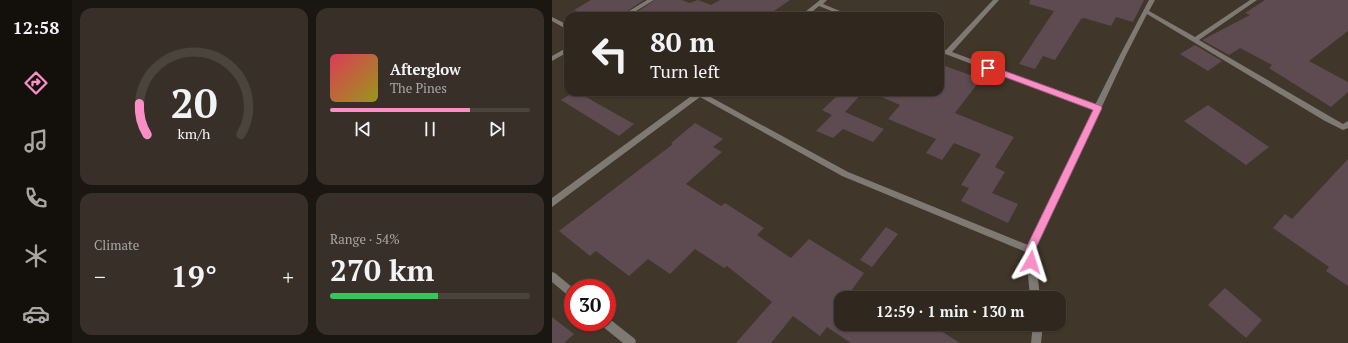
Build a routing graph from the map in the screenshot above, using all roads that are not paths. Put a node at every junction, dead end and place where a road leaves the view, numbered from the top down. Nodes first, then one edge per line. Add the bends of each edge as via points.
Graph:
1 (651, 0) edge
2 (824, 0) edge
3 (996, 0) edge
4 (1152, 0) edge
5 (1254, 0) edge
6 (818, 4) junction
7 (1146, 11) junction
8 (631, 12) edge
9 (808, 12) edge
10 (839, 12) edge
11 (552, 20) edge
12 (564, 26) edge
13 (1195, 40) junction
14 (564, 52) edge
15 (944, 52) edge
16 (948, 53) junction
17 (552, 59) edge
18 (696, 96) edge
19 (705, 96) edge
20 (1098, 108) junction
21 (1348, 124) edge
22 (552, 203) edge
23 (1030, 250) junction
24 (552, 276) edge
25 (564, 286) edge
26 (1034, 291) edge
27 (616, 330) edge
28 (1037, 331) edge
29 (631, 343) edge
30 (1036, 343) edge

1 - 8 street
2 - 6 street
3 - 16 street
4 - 7 street
5 - 13 street
6 - 9 street
6 - 10 street
7 - 13 street
7 - 20 street
11 - 12 street
13 - 21 street via 1342,127
14 - 17 street
15 - 16 street
16 - 20 street
18 - 22 street
19 - 23 street via 845,174
20 - 23 street
23 - 26 street
24 - 25 street
27 - 29 street
28 - 30 street

